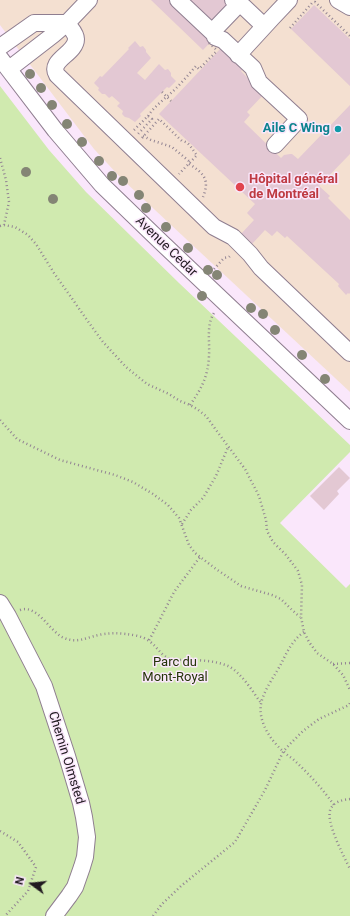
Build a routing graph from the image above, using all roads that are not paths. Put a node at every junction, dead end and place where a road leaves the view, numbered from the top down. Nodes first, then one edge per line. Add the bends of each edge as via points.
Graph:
1 (178, 0) edge
2 (229, 0) edge
3 (289, 0) edge
4 (338, 0) edge
5 (239, 3) edge
6 (84, 6) edge
7 (350, 7) edge
8 (212, 18) dead end
9 (67, 23) junction
10 (264, 26) junction
11 (215, 45) road end
12 (238, 55) junction
13 (2, 58) edge
14 (275, 145) dead end
15 (350, 353) edge
16 (350, 421) edge
17 (4, 609) edge
18 (54, 916) edge

1 - 5 street via 212,32
2 - 8 street
3 - 10 street
4 - 7 street
5 - 10 street
6 - 9 street
9 - 13 street via 53,35
9 - 13 street via 50,23
9 - 15 street via 76,38 72,48 55,66 57,75 214,227 233,237 261,268
10 - 12 street
11 - 12 street via 223,40
12 - 14 street via 252,68 260,82 299,119
13 - 16 street, Avenue Cedar via 55,130 102,185
17 - 18 street, Chemin Olmsted via 44,686 86,826 85,857 79,876 69,896

